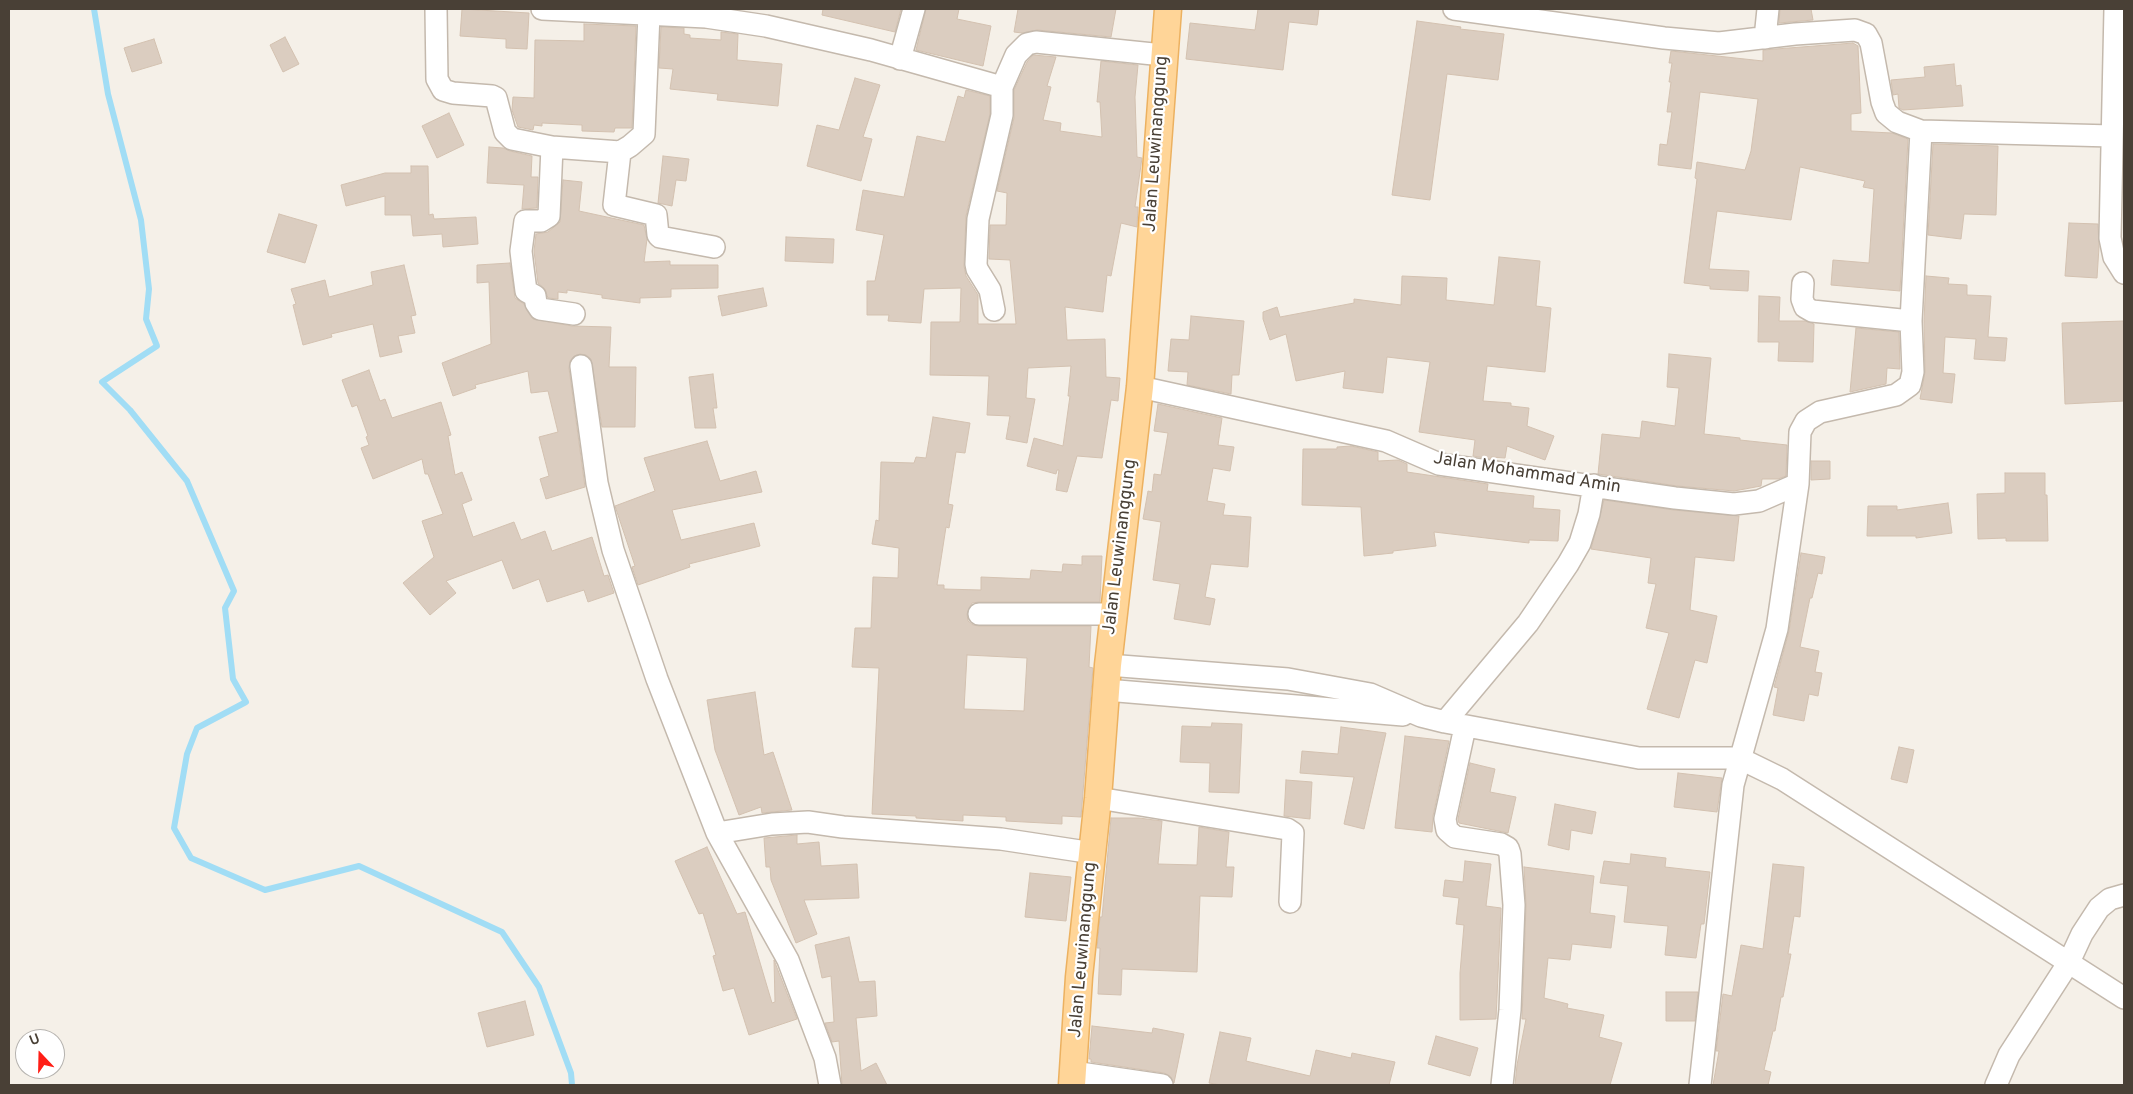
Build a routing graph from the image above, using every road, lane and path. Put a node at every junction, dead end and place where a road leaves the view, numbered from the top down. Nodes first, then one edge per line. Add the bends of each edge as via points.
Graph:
1 (436, 9) edge
2 (542, 9) edge
3 (914, 9) edge
4 (1168, 9) edge
5 (1454, 9) edge
6 (1768, 9) edge
7 (2115, 9) edge
8 (649, 14) junction
9 (1765, 38) junction
10 (1163, 55) junction
11 (900, 59) junction
12 (1002, 87) junction
13 (2119, 103) edge
14 (1921, 132) junction
15 (2112, 136) junction
16 (552, 147) junction
17 (620, 152) junction
18 (714, 247) dead end
19 (2124, 273) edge
20 (1803, 283) dead end
21 (994, 310) dead end
22 (574, 314) dead end
23 (1911, 321) junction
24 (580, 366) dead end
25 (1140, 387) junction
26 (1798, 484) junction
27 (1594, 485) junction
28 (979, 614) dead end
29 (1113, 614) junction
30 (1107, 677) junction
31 (1455, 724) junction
32 (1739, 758) junction
33 (1098, 798) junction
34 (717, 833) junction
35 (1093, 853) junction
36 (2124, 894) edge
37 (1290, 902) dead end
38 (2070, 962) junction
39 (2124, 998) edge
40 (1073, 1079) edge
41 (830, 1085) edge
42 (1162, 1085) edge
43 (1502, 1085) edge
44 (1700, 1085) edge
45 (1996, 1085) edge

1 - 16 street via 437,79 441,88 453,93 492,96 498,103 508,137
2 - 8 street
3 - 11 street
4 - 10 main road, Jalan Leuwinanggung
5 - 9 street via 1664,38 1719,43
6 - 9 street
7 - 13 street
8 - 11 street via 706,17 766,26
8 - 17 street via 644,134
9 - 14 street via 1855,30 1866,34 1886,113 1897,122
10 - 12 street via 1036,42 1027,44 1016,55
10 - 25 main road, Jalan Leuwinanggung
11 - 12 street
12 - 21 street via 1002,115 978,219 976,264 990,290
13 - 15 street
14 - 15 street
14 - 23 street
15 - 19 street via 2110,238 2114,257
16 - 17 street
16 - 22 street via 548,216 541,221 525,221 521,251 526,291 535,296 540,309
17 - 18 street via 614,205 656,216 660,237
20 - 23 street via 1802,300 1812,311
23 - 26 street via 1913,372 1910,385 1896,395 1820,412 1806,421 1800,432
24 - 34 street via 597,484 613,550 657,679
25 - 27 street, Jalan Mohammad Amin via 1386,441 1439,464
25 - 29 main road, Jalan Leuwinanggung
26 - 27 street, Jalan Mohammad Amin via 1759,501 1734,504
26 - 32 street via 1777,629
27 - 31 street via 1580,543 1568,564
28 - 29 street
29 - 30 main road, Jalan Leuwinanggung
30 - 31 street via 1421,716
30 - 33 main road, Jalan Leuwinanggung
31 - 32 street via 1639,758
31 - 43 street via 1446,830 1455,837 1501,844 1508,848 1510,854 1514,904 1510,1010
32 - 38 street via 1782,779
32 - 44 street via 1733,785
33 - 35 main road, Jalan Leuwinanggung
33 - 37 street via 1287,829 1294,833
34 - 35 street via 808,822 1001,840
34 - 41 street via 788,960 825,1058
35 - 40 main road, Jalan Leuwinanggung via 1079,977
36 - 38 street via 2099,908 2082,934
38 - 39 street
38 - 45 street via 2009,1055
40 - 42 street

